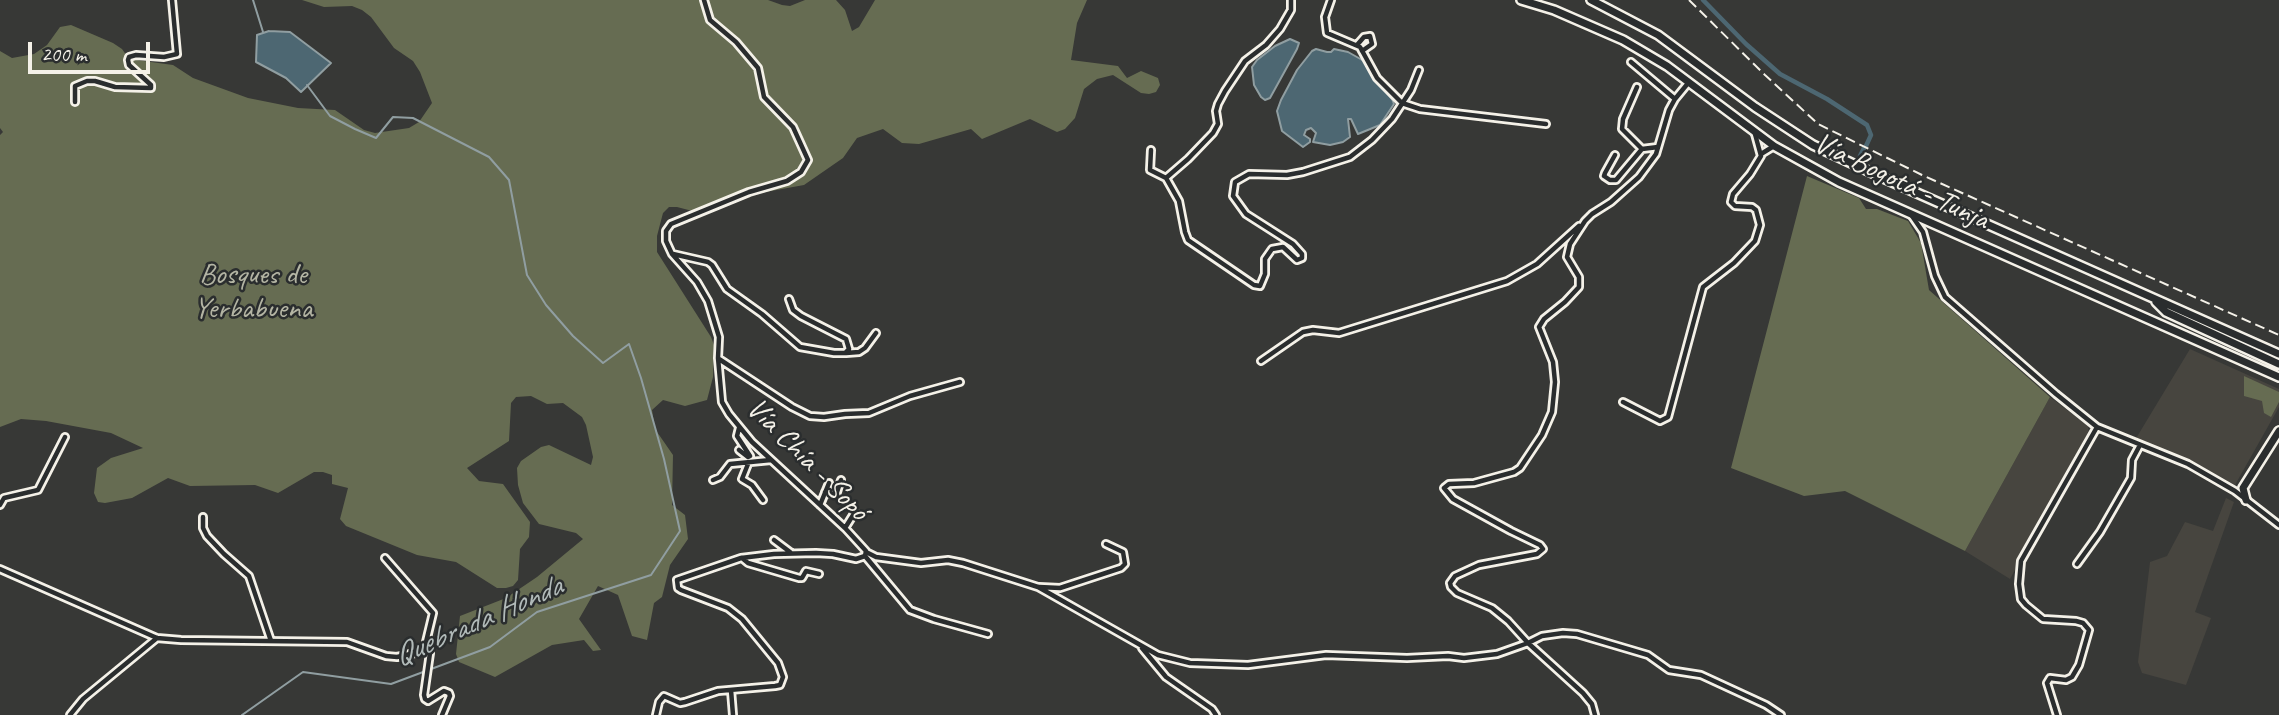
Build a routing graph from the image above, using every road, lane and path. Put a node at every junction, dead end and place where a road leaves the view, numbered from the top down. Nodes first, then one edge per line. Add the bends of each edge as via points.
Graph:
1 (172, 0) edge
2 (704, 0) edge
3 (1291, 0) edge
4 (1331, 0) edge
5 (1521, 0) edge
6 (1591, 0) edge
7 (1357, 44) junction
8 (1362, 51) junction
9 (1632, 62) dead end
10 (1419, 70) dead end
11 (1689, 82) junction
12 (1637, 87) dead end
13 (1675, 99) junction
14 (75, 102) dead end
15 (1402, 103) junction
16 (1546, 124) dead end
17 (1755, 133) junction
18 (1774, 146) junction
19 (1658, 147) junction
20 (1151, 149) dead end
21 (1642, 149) junction
22 (1761, 154) junction
23 (1615, 155) dead end
24 (1166, 178) junction
25 (1910, 214) junction
26 (1584, 221) junction
27 (672, 254) junction
28 (2151, 297) junction
29 (789, 299) dead end
30 (876, 333) dead end
31 (845, 353) junction
32 (2279, 354) edge
33 (718, 358) junction
34 (1261, 361) dead end
35 (2279, 364) edge
36 (2279, 377) edge
37 (960, 382) dead end
38 (1623, 402) dead end
39 (2279, 423) edge
40 (2097, 427) junction
41 (739, 428) junction
42 (2279, 431) edge
43 (65, 437) dead end
44 (2140, 445) junction
45 (739, 450) dead end
46 (772, 460) junction
47 (748, 463) junction
48 (713, 480) dead end
49 (841, 480) dead end
50 (2247, 480) junction
51 (829, 483) dead end
52 (2243, 488) junction
53 (2235, 491) junction
54 (825, 492) junction
55 (763, 500) dead end
56 (2246, 500) junction
57 (0, 505) edge
58 (820, 505) junction
59 (855, 512) dead end
60 (202, 517) dead end
61 (2279, 525) edge
62 (845, 528) junction
63 (774, 540) dead end
64 (1106, 544) dead end
65 (792, 553) junction
66 (865, 553) junction
67 (385, 558) dead end
68 (741, 558) junction
69 (2077, 564) dead end
70 (0, 569) edge
71 (820, 574) dead end
72 (1038, 587) junction
73 (988, 634) dead end
74 (158, 638) junction
75 (271, 642) junction
76 (1528, 643) junction
77 (1139, 645) junction
78 (428, 650) junction
79 (731, 690) junction
80 (70, 715) edge
81 (442, 715) edge
82 (656, 715) edge
83 (733, 715) edge
84 (1216, 715) edge
85 (1595, 715) edge
86 (1781, 715) edge
87 (2057, 715) edge

1 - 14 street via 177,54 136,55 128,60 151,88 87,81 75,86
2 - 27 street via 710,20 737,42 758,68 764,97 793,127 808,160 801,172 787,181 671,224 666,241
3 - 24 street via 1280,30 1245,61 1225,91 1216,111 1217,127
4 - 7 street via 1325,17 1327,33
5 - 11 highway, Vía Bogotá - Tunja via 1596,27
6 - 28 highway, Vía Bogotá - Tunja via 1669,42 1813,145
7 - 8 street
7 - 8 street via 1370,36 1372,44
8 - 15 street via 1377,78
9 - 13 street
10 - 15 street
11 - 13 street
11 - 17 highway, Vía Bogotá - Tunja
12 - 21 street via 1622,125 1624,133
13 - 19 street
15 - 16 street
15 - 24 street via 1383,129 1349,157 1295,173 1249,174 1235,182 1233,196 1246,214 1302,254 1297,260 1283,247 1272,249 1265,259 1260,286 1188,240 1179,201
17 - 18 highway, Vía Bogotá - Tunja
17 - 22 street
18 - 22 street
18 - 25 highway, Vía Bogotá - Tunja
19 - 21 street
19 - 26 street via 1628,189
20 - 24 street via 1150,170
21 - 23 street via 1616,180 1610,180 1604,176
22 - 38 street via 1731,202 1754,208 1759,233 1742,255 1703,287 1668,416 1660,421
25 - 36 highway, Vía Bogotá - Tunja
25 - 40 street via 1923,232 1945,296
26 - 34 street via 1537,264 1507,281 1339,333 1303,332
26 - 76 street via 1567,257 1579,277 1579,287 1539,327 1553,362 1555,382 1552,412 1542,435 1514,472 1444,488 1453,499 1542,547 1541,553 1479,565 1450,583 1457,593 1492,608
27 - 31 street via 708,262 727,289 794,343
27 - 33 street, Vía Chía - Sopó via 708,300 718,326
28 - 32 highway, Vía Bogotá - Tunja
28 - 35 highway via 2166,312
29 - 31 street via 801,316 846,339 849,349
30 - 31 street via 859,352
33 - 37 street via 803,414 817,417 869,413
33 - 41 street, Vía Chía - Sopó via 722,402
39 - 50 highway
40 - 44 street
40 - 87 street via 2022,555 2020,567 2021,599 2036,615 2083,623 2089,630 2072,677 2050,678 2047,683
41 - 45 street via 737,436 750,456
41 - 46 street, Vía Chía - Sopó
42 - 50 highway
43 - 57 street via 38,490 8,497
44 - 53 street via 2188,464
44 - 69 street via 2132,460 2131,478
46 - 47 street
46 - 58 street, Vía Chía - Sopó
47 - 48 street via 730,464
47 - 55 street via 741,479
49 - 54 street via 836,495
50 - 52 highway
51 - 54 street
52 - 53 highway
52 - 56 highway
53 - 56 street
54 - 58 street
56 - 61 street
58 - 62 street, Vía Chía - Sopó
59 - 62 street
60 - 75 street via 207,536 249,576
62 - 66 street, Vía Chía - Sopó
63 - 65 street
64 - 72 street via 1122,552 1125,564 1121,568 1060,588
65 - 66 street, Vía Chía - Sopó via 856,559
65 - 68 street, Vía Chía - Sopó
66 - 72 street via 921,563 948,560
66 - 73 street via 910,610
67 - 78 street via 431,609
68 - 71 street via 799,578 806,571
68 - 79 street, Vía Chía - Sopó via 684,576 676,583 681,590 728,608 742,619 783,673 783,681 775,686
70 - 74 street
72 - 77 street
74 - 75 street
74 - 80 street
75 - 78 street via 347,642 397,657
76 - 77 street via 1497,654 1464,658 1326,654 1248,665 1172,659
76 - 85 street via 1583,693
76 - 86 street via 1552,634 1577,634 1648,655 1673,672 1701,676
77 - 84 street via 1166,677
78 - 81 street via 424,695 428,701 444,691 449,693
79 - 82 street, Vía Chía - Sopó via 680,703 663,696
79 - 83 street

